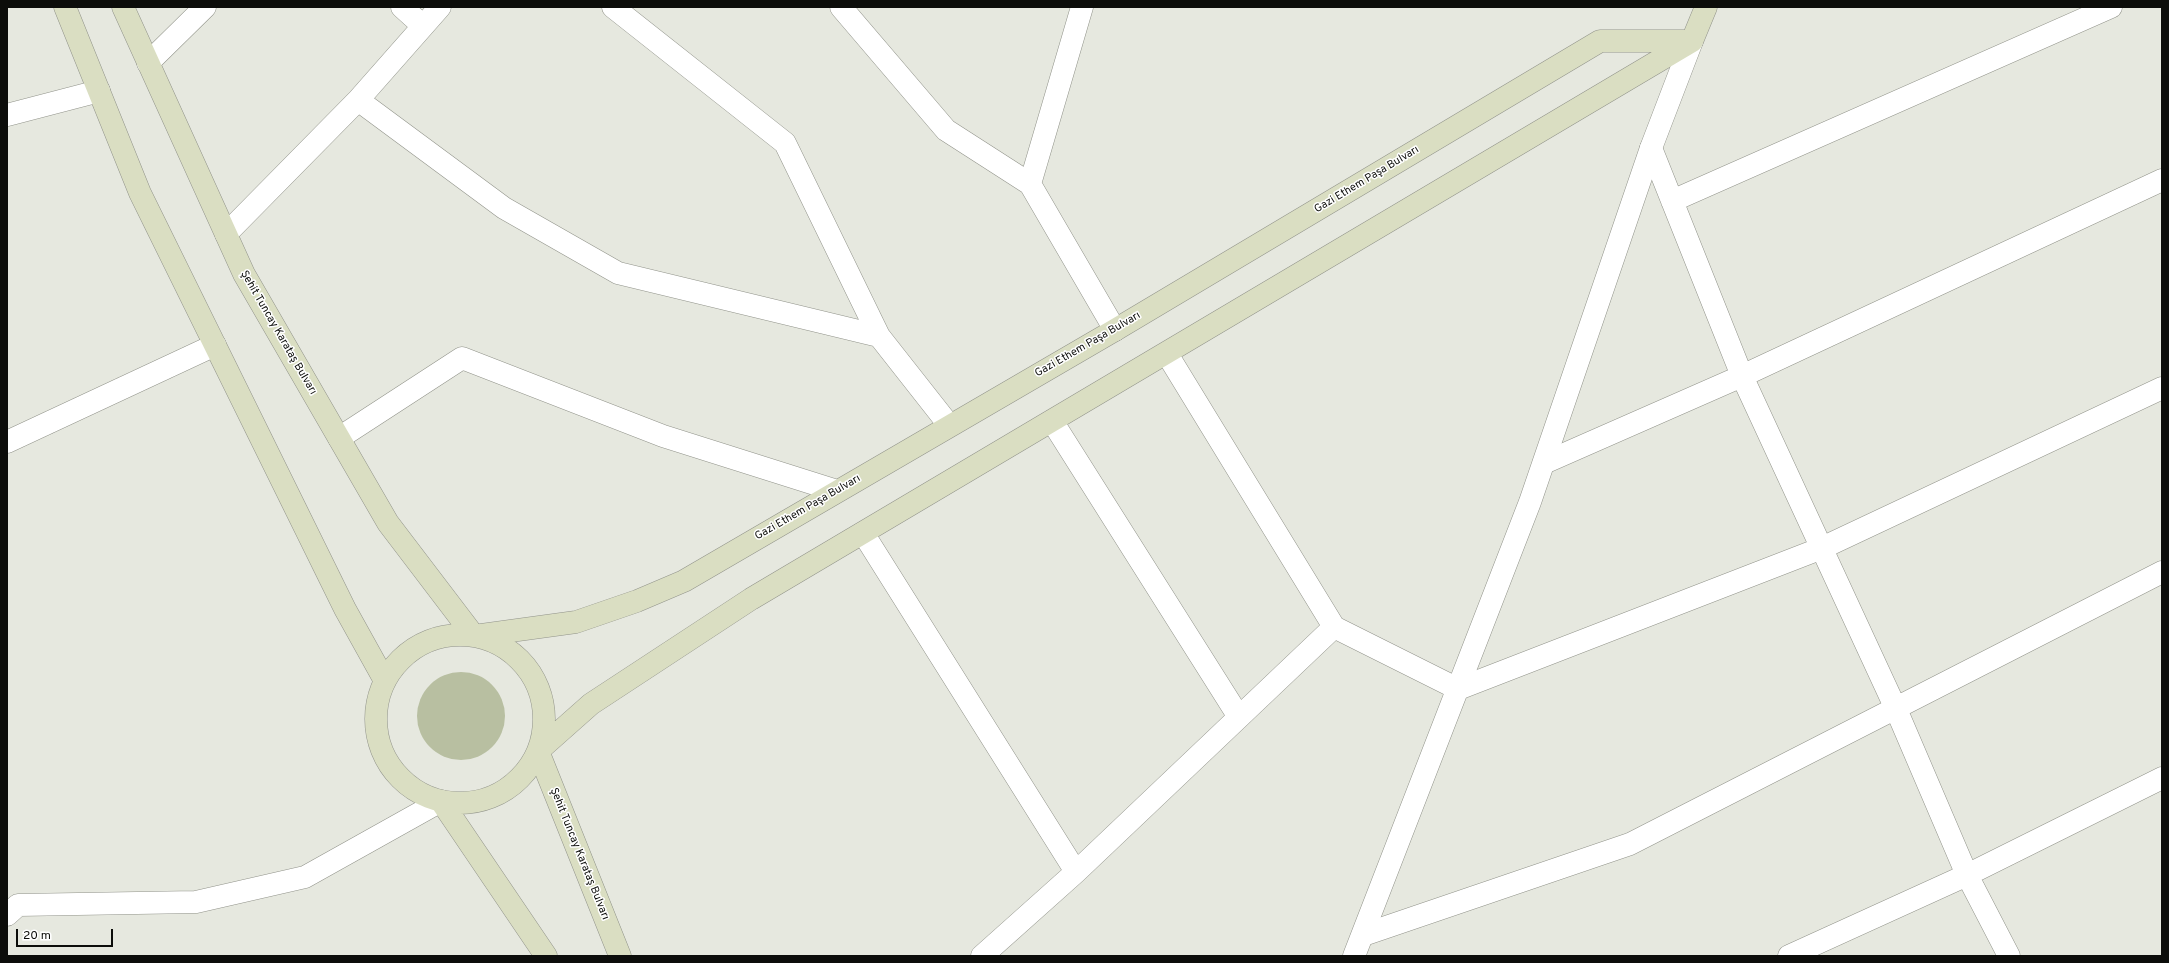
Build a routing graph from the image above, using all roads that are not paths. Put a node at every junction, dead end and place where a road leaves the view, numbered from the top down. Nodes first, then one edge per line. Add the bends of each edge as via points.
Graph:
1 (65, 7) edge
2 (123, 7) edge
3 (205, 7) edge
4 (402, 7) edge
5 (440, 7) edge
6 (613, 7) edge
7 (841, 7) edge
8 (1082, 7) edge
9 (1706, 7) edge
10 (2111, 7) edge
11 (423, 26) junction
12 (1692, 41) junction
13 (148, 63) junction
14 (99, 91) junction
15 (358, 100) junction
16 (7, 115) edge
17 (1651, 148) junction
18 (2162, 180) edge
19 (1030, 184) junction
20 (1672, 200) junction
21 (226, 234) junction
22 (1115, 330) junction
23 (879, 336) junction
24 (215, 345) junction
25 (1167, 354) junction
26 (1742, 376) junction
27 (2162, 388) edge
28 (1052, 420) junction
29 (950, 425) junction
30 (339, 438) junction
31 (7, 442) edge
32 (1544, 463) junction
33 (837, 491) junction
34 (863, 533) junction
35 (1822, 548) junction
36 (2162, 572) edge
37 (1334, 627) junction
38 (474, 636) junction
39 (384, 681) junction
40 (1458, 689) junction
41 (1896, 709) junction
42 (1239, 717) junction
43 (538, 751) junction
44 (2162, 778) edge
45 (441, 801) junction
46 (1076, 872) junction
47 (1967, 875) junction
48 (7, 915) edge
49 (1363, 935) junction
50 (546, 956) edge
51 (620, 956) edge
52 (982, 956) edge
53 (1354, 956) edge
54 (1789, 956) edge
55 (2009, 956) edge

1 - 14 main road
2 - 13 main road, Şehit Tuncay Karataş Bulvarı
3 - 13 street
4 - 11 street
5 - 11 street
6 - 23 street via 786,143
7 - 19 street via 946,130
8 - 19 street
9 - 12 main road
10 - 20 street
11 - 15 street
12 - 17 street
12 - 22 main road, Gazi Ethem Paşa Bulvarı via 1600,41
12 - 25 main road
13 - 21 main road, Şehit Tuncay Karataş Bulvarı
14 - 16 street
14 - 24 main road via 140,193
15 - 21 street
15 - 23 street via 504,208 618,273
17 - 20 street
17 - 32 street
18 - 26 street
19 - 22 street
20 - 26 street
21 - 30 main road, Şehit Tuncay Karataş Bulvarı via 244,274
22 - 29 main road, Gazi Ethem Paşa Bulvarı
23 - 29 street
24 - 31 street
24 - 39 main road via 345,609
25 - 28 main road
25 - 37 street
26 - 32 street
26 - 35 street
27 - 35 street
28 - 34 main road
28 - 42 street
29 - 33 main road, Gazi Ethem Paşa Bulvarı
30 - 33 street via 462,358 663,436
30 - 38 main road, Şehit Tuncay Karataş Bulvarı via 388,523
32 - 40 street
33 - 38 main road, Gazi Ethem Paşa Bulvarı via 684,581 637,601 576,622
34 - 43 main road via 751,599 591,704
34 - 46 street
35 - 40 street
35 - 41 street
36 - 41 street
37 - 40 street
37 - 42 street
38 - 39 main road via 447,636 422,644 400,660
38 - 43 main road via 498,644 518,658 534,678 543,702 544,727
39 - 45 main road via 377,705 376,731 384,755 398,776 417,792
40 - 49 street
41 - 47 street
41 - 49 street via 1630,844
42 - 46 street
43 - 45 main road via 526,772 502,792 488,799 464,803
43 - 51 main road, Şehit Tuncay Karataş Bulvarı
44 - 47 street
45 - 48 street via 305,877 196,902 18,905
45 - 50 main road
46 - 52 street
47 - 54 street
47 - 55 street
49 - 53 street

